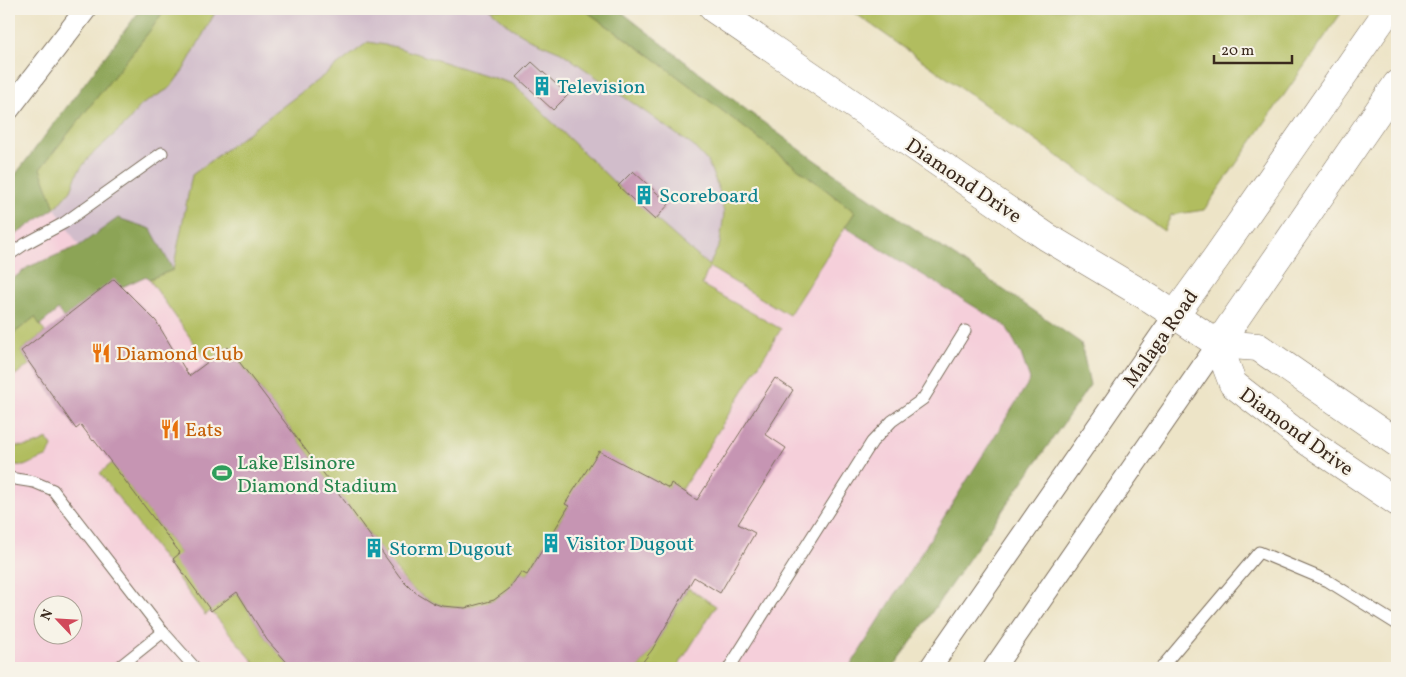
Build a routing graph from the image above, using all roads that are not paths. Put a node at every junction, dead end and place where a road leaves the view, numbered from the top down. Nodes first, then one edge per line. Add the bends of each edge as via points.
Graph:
1 (86, 9) edge
2 (714, 9) edge
3 (1390, 9) edge
4 (1397, 84) edge
5 (9, 109) edge
6 (162, 153) dead end
7 (9, 255) edge
8 (1174, 316) junction
9 (965, 331) dead end
10 (1218, 344) junction
11 (1397, 444) edge
12 (9, 478) edge
13 (1397, 502) edge
14 (1397, 624) edge
15 (163, 632) junction
16 (118, 668) edge
17 (195, 668) edge
18 (729, 668) edge
19 (930, 668) edge
20 (994, 668) edge
21 (1161, 668) edge

1 - 5 street
2 - 8 street, Diamond Drive via 1047,237
3 - 8 street, Malaga Road
4 - 10 street
6 - 7 lane via 64,223
8 - 10 street, Diamond Drive
8 - 19 street, Malaga Road
9 - 18 lane via 923,399 872,442
10 - 11 street, Diamond Drive via 1258,346
10 - 13 street, Diamond Drive via 1233,384 1304,439
10 - 20 street
12 - 15 lane via 34,482 53,490
14 - 21 lane via 1328,581 1259,552
15 - 16 lane
15 - 17 lane

